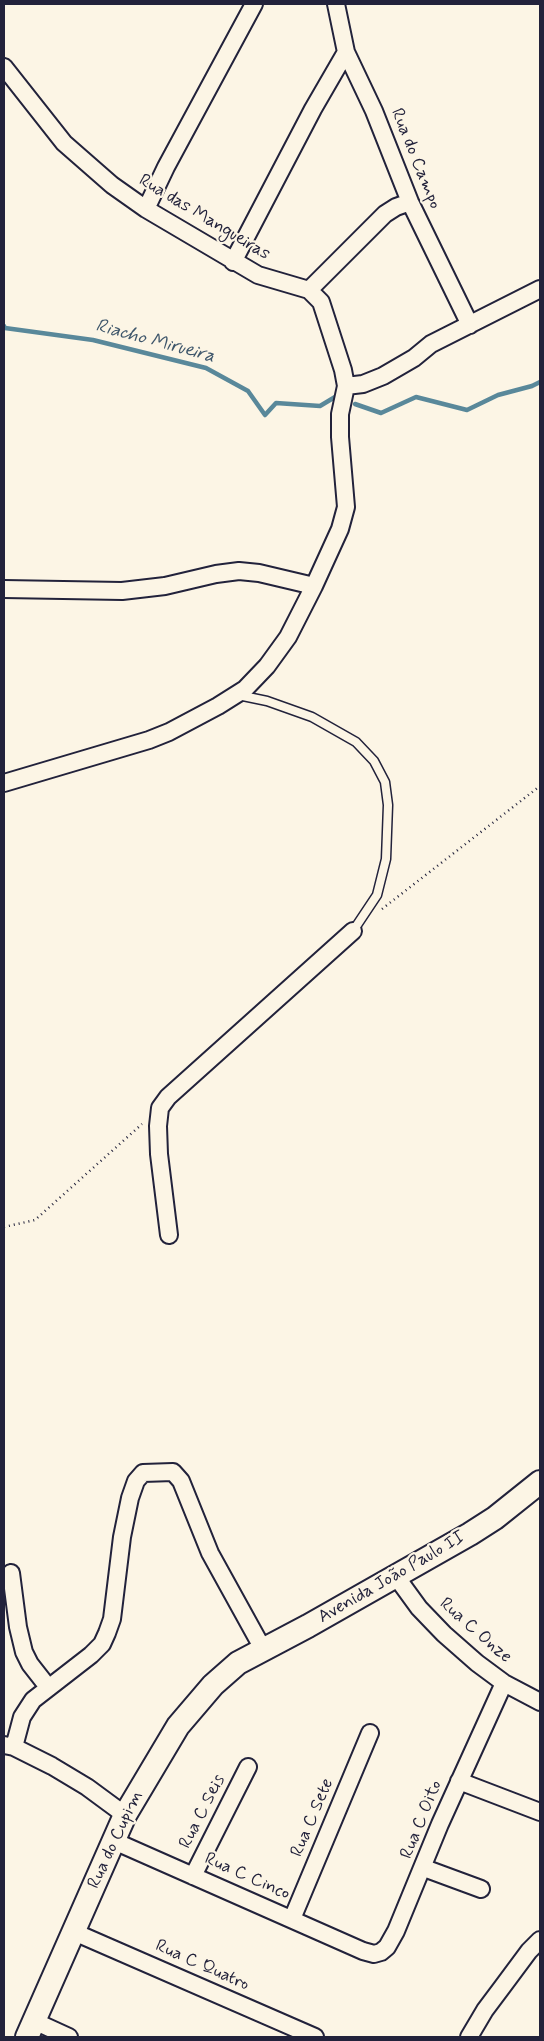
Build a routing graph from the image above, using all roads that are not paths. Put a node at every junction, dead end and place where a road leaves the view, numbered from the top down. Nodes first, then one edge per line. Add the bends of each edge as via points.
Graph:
1 (254, 4) edge
2 (336, 4) edge
3 (346, 52) junction
4 (4, 67) edge
5 (410, 202) junction
6 (146, 209) junction
7 (233, 262) junction
8 (540, 288) edge
9 (309, 290) junction
10 (470, 325) junction
11 (346, 386) junction
12 (314, 586) junction
13 (4, 589) edge
14 (237, 695) junction
15 (4, 783) edge
16 (353, 931) joint
17 (169, 1235) dead end
18 (540, 1482) edge
19 (11, 1573) dead end
20 (395, 1576) junction
21 (263, 1649) junction
22 (238, 1663) joint
23 (504, 1683) junction
24 (48, 1687) junction
25 (540, 1702) edge
26 (370, 1733) dead end
27 (9, 1746) edge
28 (248, 1767) dead end
29 (459, 1781) junction
30 (540, 1812) edge
31 (124, 1815) junction
32 (114, 1841) junction
33 (424, 1868) junction
34 (193, 1876) junction
35 (481, 1889) dead end
36 (292, 1919) junction
37 (74, 1932) junction
38 (540, 1940) edge
39 (363, 1951) joint
40 (30, 2029) edge
41 (69, 2037) edge
42 (315, 2037) edge
43 (469, 2037) edge

1 - 6 street
2 - 3 street, Rua do Campo
3 - 5 street, Rua do Campo via 374,111
3 - 7 street
4 - 6 street, Rua das Mangueiras via 77,156
5 - 9 street via 385,214
5 - 10 street, Rua do Campo
6 - 7 street, Rua das Mangueiras
7 - 9 street, Rua das Mangueiras via 258,275
8 - 10 street
9 - 11 street via 321,302
10 - 11 street via 431,344 384,376
11 - 12 street via 340,414 340,437 346,507 340,529
12 - 13 street via 259,572 239,571 122,591
12 - 14 street via 288,637 268,666
14 - 15 street via 149,740
14 - 16 lane via 267,701 312,717 356,742 374,762 385,782 388,805 386,859 377,895
16 - 17 street via 160,1108 159,1154
18 - 20 main road, Avenida João Paulo II via 470,1534
19 - 24 street via 24,1652
20 - 21 main road, Avenida João Paulo II
20 - 23 street, Rua C Onze via 444,1634
21 - 22 main road, Avenida João Paulo II
21 - 24 street via 210,1553 181,1481 172,1472 143,1473 136,1481 122,1537 112,1619 107,1633 92,1655
22 - 31 main road, Rua do Cupim via 213,1685 178,1726
23 - 25 street, Rua C Onze
23 - 29 street, Rua C Oito
24 - 27 street via 26,1710
26 - 36 street, Rua C Sete
27 - 31 street via 70,1776
28 - 34 street, Rua C Seis
29 - 30 street
29 - 33 street, Rua C Oito
31 - 32 main road, Rua do Cupim
32 - 34 street, Rua C Cinco
32 - 37 main road, Rua do Cupim
33 - 35 street
33 - 39 street, Rua C Oito via 387,1947 374,1954
34 - 36 street, Rua C Cinco
36 - 39 street, Rua C Cinco
37 - 40 main road, Rua do Cupim
37 - 42 street, Rua C Quatro
38 - 43 street via 529,1950
40 - 41 street

